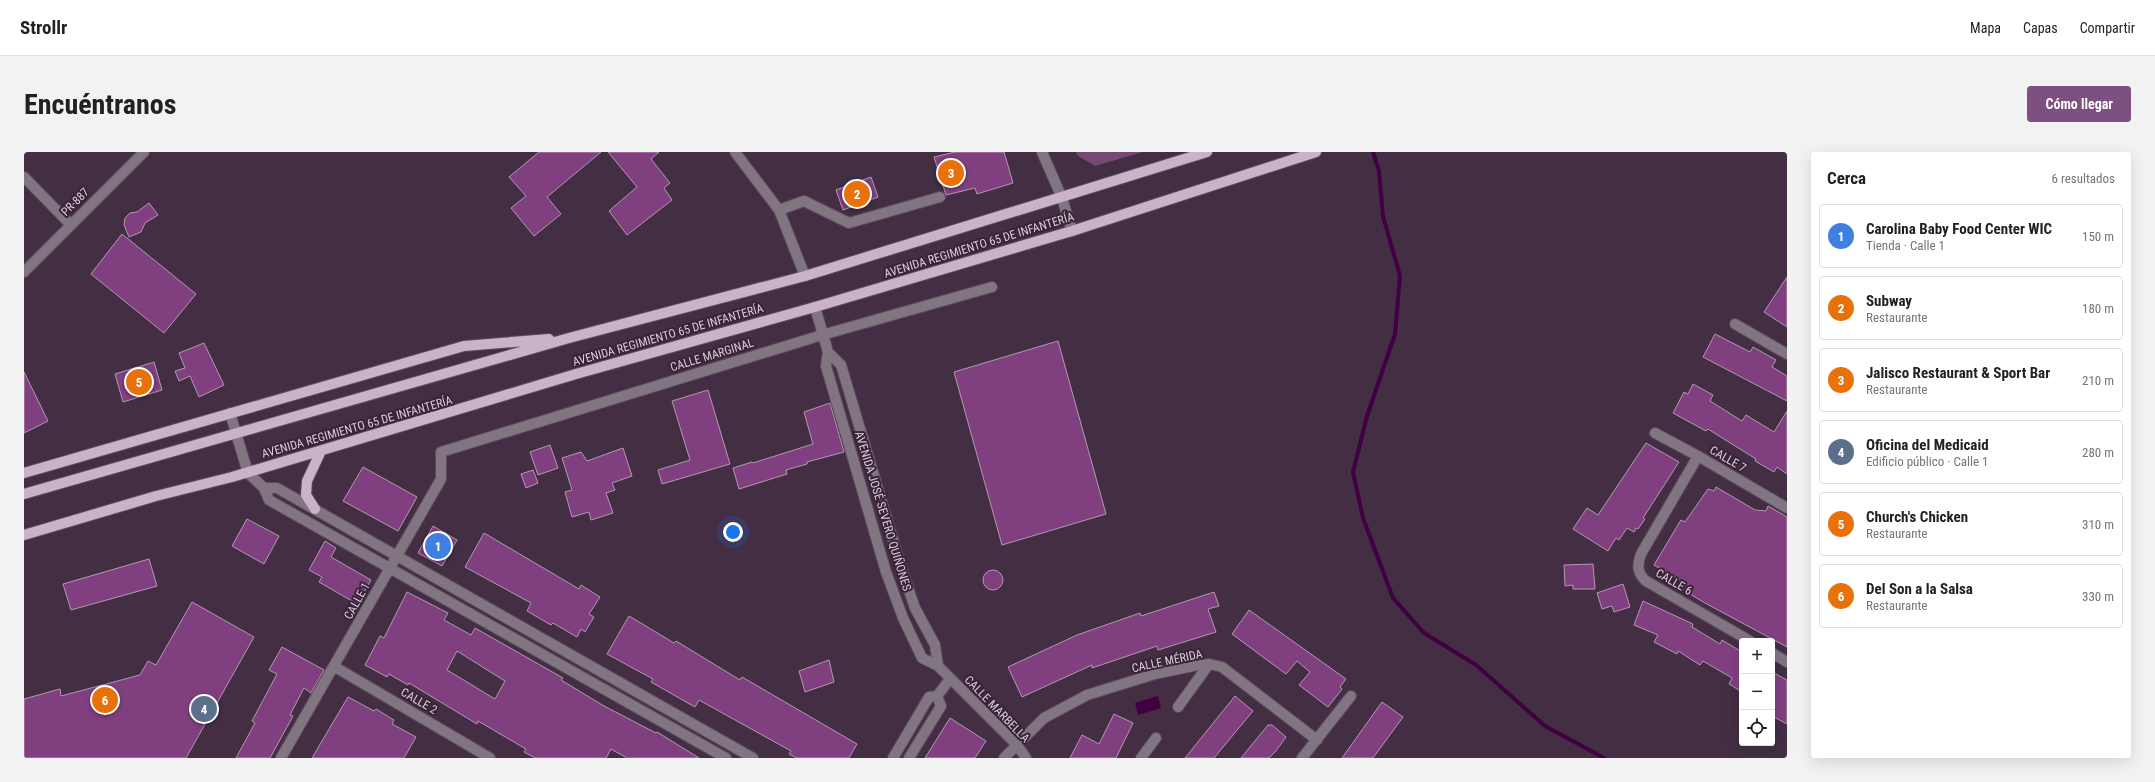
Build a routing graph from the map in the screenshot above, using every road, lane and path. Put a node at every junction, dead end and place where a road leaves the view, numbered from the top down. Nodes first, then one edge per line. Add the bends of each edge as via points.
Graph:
1 (144, 152) edge
2 (735, 152) edge
3 (1042, 152) edge
4 (1207, 152) edge
5 (1316, 152) edge
6 (24, 177) edge
7 (940, 197) dead end
8 (1062, 198) junction
9 (779, 210) junction
10 (71, 225) junction
11 (1072, 231) junction
12 (24, 272) edge
13 (805, 276) junction
14 (992, 286) dead end
15 (815, 307) junction
16 (1735, 324) dead end
17 (822, 335) junction
18 (568, 338) junction
19 (828, 352) junction
20 (1787, 354) edge
21 (852, 402) junction
22 (838, 407) junction
23 (230, 413) junction
24 (235, 432) junction
25 (1655, 433) dead end
26 (321, 451) junction
27 (867, 451) junction
28 (441, 452) joint
29 (852, 456) junction
30 (1698, 456) junction
31 (24, 473) edge
32 (248, 473) junction
33 (264, 488) junction
34 (24, 494) edge
35 (1787, 508) edge
36 (314, 509) junction
37 (24, 534) edge
38 (894, 543) junction
39 (879, 548) junction
40 (396, 557) junction
41 (391, 567) junction
42 (1745, 638) edge
43 (1775, 655) edge
44 (1787, 662) edge
45 (1209, 664) junction
46 (938, 666) junction
47 (335, 667) junction
48 (950, 679) junction
49 (937, 696) junction
50 (1351, 696) dead end
51 (1178, 707) dead end
52 (1156, 738) dead end
53 (1317, 740) junction
54 (1017, 744) junction
55 (894, 755) edge
56 (281, 758) edge
57 (490, 758) edge
58 (726, 758) edge
59 (753, 758) edge
60 (908, 758) edge
61 (1004, 758) edge
62 (1026, 758) edge
63 (1141, 758) edge
64 (1302, 758) edge

1 - 10 street, PR-887
2 - 9 street
3 - 8 street
4 - 8 main road, AVENIDA REGIMIENTO 65 DE INFANTERÍA
5 - 11 main road, AVENIDA REGIMIENTO 65 DE INFANTERÍA
6 - 10 street
7 - 9 street via 849,223 804,201
8 - 11 street
8 - 13 main road, AVENIDA REGIMIENTO 65 DE INFANTERÍA
9 - 13 street
10 - 12 street, PR-887
11 - 15 main road, AVENIDA REGIMIENTO 65 DE INFANTERÍA
13 - 18 main road, AVENIDA REGIMIENTO 65 DE INFANTERÍA
14 - 17 street, CALLE MARGINAL
15 - 17 street, AVENIDA JOSÉ SEVERO QUIÑONES
15 - 26 main road, AVENIDA REGIMIENTO 65 DE INFANTERÍA via 576,374
16 - 20 street
17 - 19 street, AVENIDA JOSÉ SEVERO QUIÑONES
17 - 28 street, CALLE MARGINAL
18 - 23 main road via 464,346
18 - 24 main road, AVENIDA REGIMIENTO 65 DE INFANTERÍA
19 - 21 street, AVENIDA JOSÉ SEVERO QUIÑONES via 841,365
19 - 22 street, AVENIDA JOSÉ SEVERO QUIÑONES via 826,366
21 - 22 street
21 - 27 street, AVENIDA JOSÉ SEVERO QUIÑONES
22 - 29 street, AVENIDA JOSÉ SEVERO QUIÑONES
23 - 24 street
23 - 31 main road
24 - 32 street
24 - 34 main road, AVENIDA REGIMIENTO 65 DE INFANTERÍA
25 - 30 street, CALLE 7
26 - 32 main road, AVENIDA REGIMIENTO 65 DE INFANTERÍA
26 - 36 main road via 307,481 306,495
27 - 29 street
27 - 38 street, AVENIDA JOSÉ SEVERO QUIÑONES
28 - 40 street, CALLE 1 via 441,479
29 - 39 street, AVENIDA JOSÉ SEVERO QUIÑONES
30 - 35 street, CALLE 7
30 - 42 street, CALLE 6 via 1641,554 1638,570 1646,581
32 - 33 street
32 - 37 main road, AVENIDA REGIMIENTO 65 DE INFANTERÍA
33 - 36 street via 277,488
33 - 41 street via 269,500
36 - 40 street
38 - 39 street
38 - 46 street, AVENIDA JOSÉ SEVERO QUIÑONES via 915,608 935,645
39 - 46 street, AVENIDA JOSÉ SEVERO QUIÑONES via 903,618 922,658
40 - 41 street, CALLE 1
40 - 59 street
41 - 47 street, CALLE 1
41 - 58 street
43 - 44 street
45 - 51 street
45 - 53 street, CALLE MÉRIDA via 1222,667
45 - 54 street, CALLE MÉRIDA via 1155,674 1087,695 1044,718
46 - 48 street, AVENIDA JOSÉ SEVERO QUIÑONES
47 - 56 street, CALLE 1
47 - 57 street, CALLE 2
48 - 49 street
48 - 54 street, CALLE MARBELLA
49 - 55 street via 929,697
49 - 60 street via 941,706
50 - 53 street
52 - 63 street
53 - 64 street
54 - 61 street, CALLE MÉRIDA
54 - 62 street, CALLE MARBELLA
55 - 60 street

